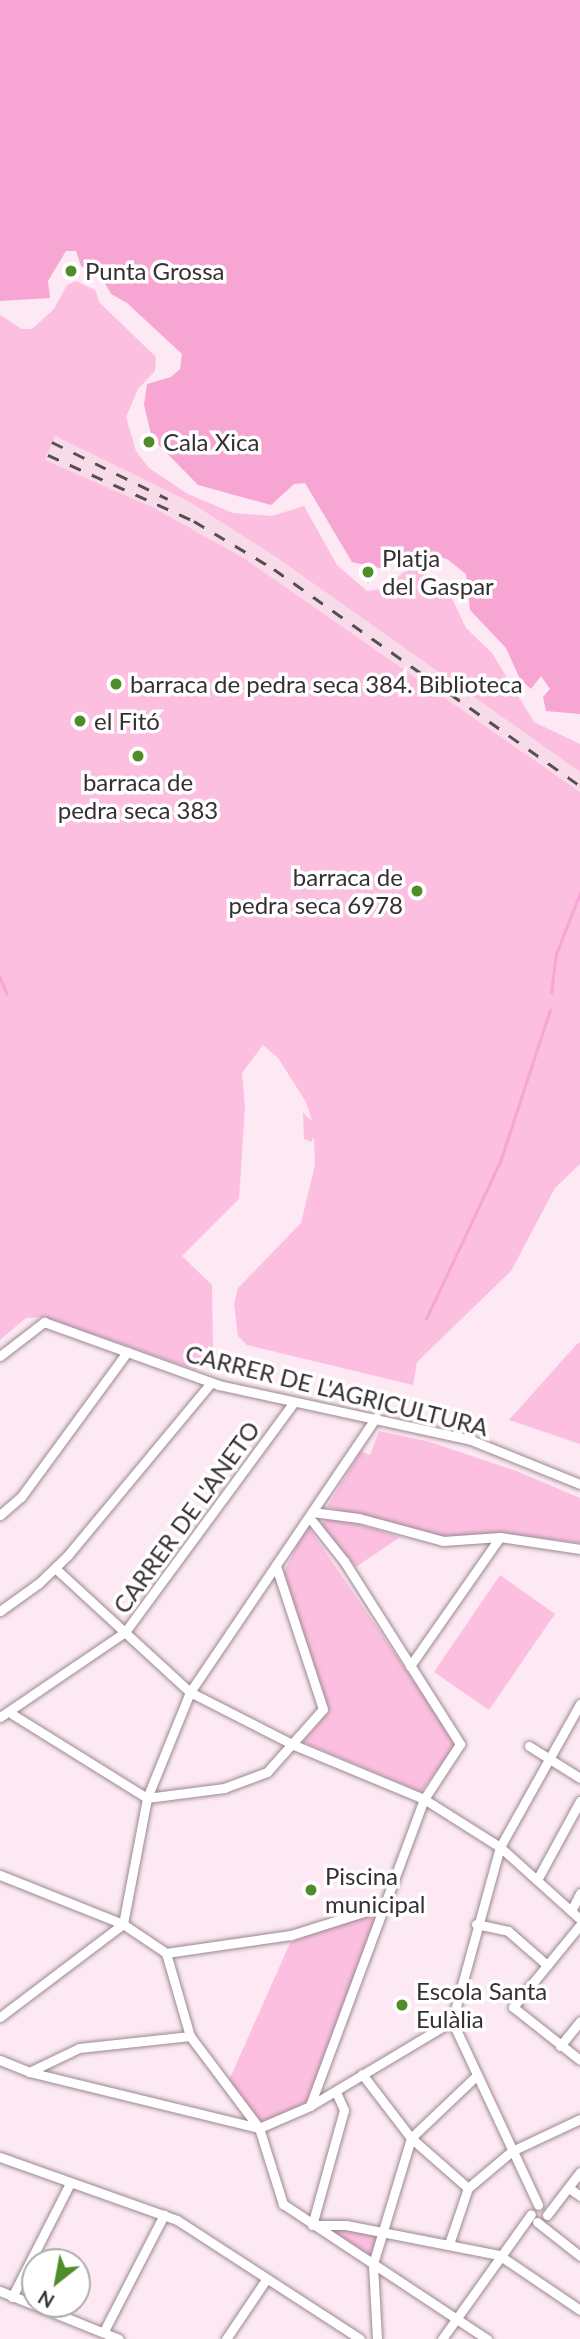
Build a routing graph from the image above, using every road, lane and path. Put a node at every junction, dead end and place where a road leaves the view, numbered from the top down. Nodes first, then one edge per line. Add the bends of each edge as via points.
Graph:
1 (127, 1352) junction
2 (0, 1356) edge
3 (211, 1383) junction
4 (293, 1403) junction
5 (376, 1418) junction
6 (580, 1484) edge
7 (311, 1514) junction
8 (0, 1515) edge
9 (500, 1537) junction
10 (580, 1549) edge
11 (276, 1566) junction
12 (55, 1568) junction
13 (0, 1611) edge
14 (125, 1632) junction
15 (410, 1666) junction
16 (190, 1692) junction
17 (579, 1708) edge
18 (12, 1714) junction
19 (0, 1717) edge
20 (294, 1745) junction
21 (530, 1746) dead end
22 (551, 1760) junction
23 (580, 1778) edge
24 (146, 1798) junction
25 (424, 1799) junction
26 (580, 1801) edge
27 (500, 1847) junction
28 (0, 1875) edge
29 (538, 1878) junction
30 (580, 1893) edge
31 (383, 1906) junction
32 (572, 1909) junction
33 (580, 1919) edge
34 (122, 1924) junction
35 (476, 1924) junction
36 (580, 1925) edge
37 (166, 1953) junction
38 (547, 1965) junction
39 (0, 2017) edge
40 (452, 2021) junction
41 (580, 2021) edge
42 (190, 2036) junction
43 (560, 2046) junction
44 (0, 2060) edge
45 (580, 2060) edge
46 (29, 2072) junction
47 (362, 2074) junction
48 (476, 2076) junction
49 (336, 2092) junction
50 (310, 2106) junction
51 (580, 2119) edge
52 (259, 2128) junction
53 (411, 2138) junction
54 (512, 2151) junction
55 (0, 2157) edge
56 (580, 2172) edge
57 (70, 2183) junction
58 (468, 2188) junction
59 (569, 2188) junction
60 (580, 2196) edge
61 (538, 2205) junction
62 (547, 2214) junction
63 (164, 2216) junction
64 (534, 2218) junction
65 (312, 2225) junction
66 (383, 2233) junction
67 (449, 2244) junction
68 (499, 2255) junction
69 (580, 2256) edge
70 (373, 2264) junction
71 (267, 2278) junction
72 (0, 2291) edge
73 (12, 2297) junction
74 (580, 2310) edge
75 (457, 2318) junction
76 (104, 2331) junction
77 (119, 2339) edge
78 (226, 2339) edge
79 (360, 2339) edge
80 (377, 2339) edge
81 (442, 2339) edge
82 (487, 2339) edge

1 - 2 street, CARRER DE L'AGRICULTURA via 44,1322
1 - 3 street, CARRER DE L'AGRICULTURA
1 - 8 street via 21,1497
3 - 4 street, CARRER DE L'AGRICULTURA
3 - 12 street
4 - 5 street, CARRER DE L'AGRICULTURA
4 - 14 street, CARRER DE L'ANETO
5 - 6 street, CARRER DE L'AGRICULTURA via 471,1440
5 - 7 street
7 - 9 street via 359,1518 443,1541
7 - 11 street
7 - 15 street
9 - 10 street
9 - 15 street
11 - 16 street
11 - 20 street via 323,1709
12 - 13 street
12 - 14 street
14 - 16 street
14 - 18 street, CARRER DE L'ANETO
15 - 25 street via 460,1744
16 - 20 street
16 - 24 street
17 - 22 street
18 - 19 street, CARRER DE L'ANETO
18 - 24 street
20 - 24 street via 267,1772 225,1788
20 - 25 street
21 - 22 street
22 - 23 street
22 - 27 street
24 - 34 street
25 - 27 street
25 - 31 street
26 - 29 street
27 - 29 street
27 - 35 street
28 - 34 street
29 - 32 street
30 - 32 street
31 - 37 street via 291,1935
31 - 50 street
32 - 33 street
34 - 37 street
34 - 39 street
35 - 38 street via 508,1931
35 - 40 street
36 - 38 street
37 - 42 street
38 - 43 street via 513,2007
40 - 47 street
40 - 48 street
41 - 43 street
42 - 46 street via 79,2048
42 - 52 street
43 - 45 street
44 - 46 street
46 - 52 street
47 - 49 street
47 - 53 street
48 - 53 street
48 - 54 street
49 - 50 street
49 - 65 street via 344,2110
50 - 52 street
51 - 54 street
52 - 65 street via 283,2204
53 - 58 street
53 - 66 street
54 - 58 street
54 - 61 street
55 - 57 street
56 - 59 street
57 - 63 street
57 - 73 street
58 - 67 street
59 - 60 street
59 - 62 street
61 - 62 street
61 - 64 street
62 - 64 street
63 - 71 street via 211,2239
63 - 76 street
64 - 68 street
64 - 69 street
65 - 66 street
65 - 70 street
66 - 67 street
66 - 70 street
67 - 68 street
68 - 74 street
68 - 75 street
70 - 75 street
70 - 80 street
71 - 78 street
71 - 79 street
72 - 73 street
73 - 76 street
75 - 81 street
75 - 82 street
76 - 77 street

